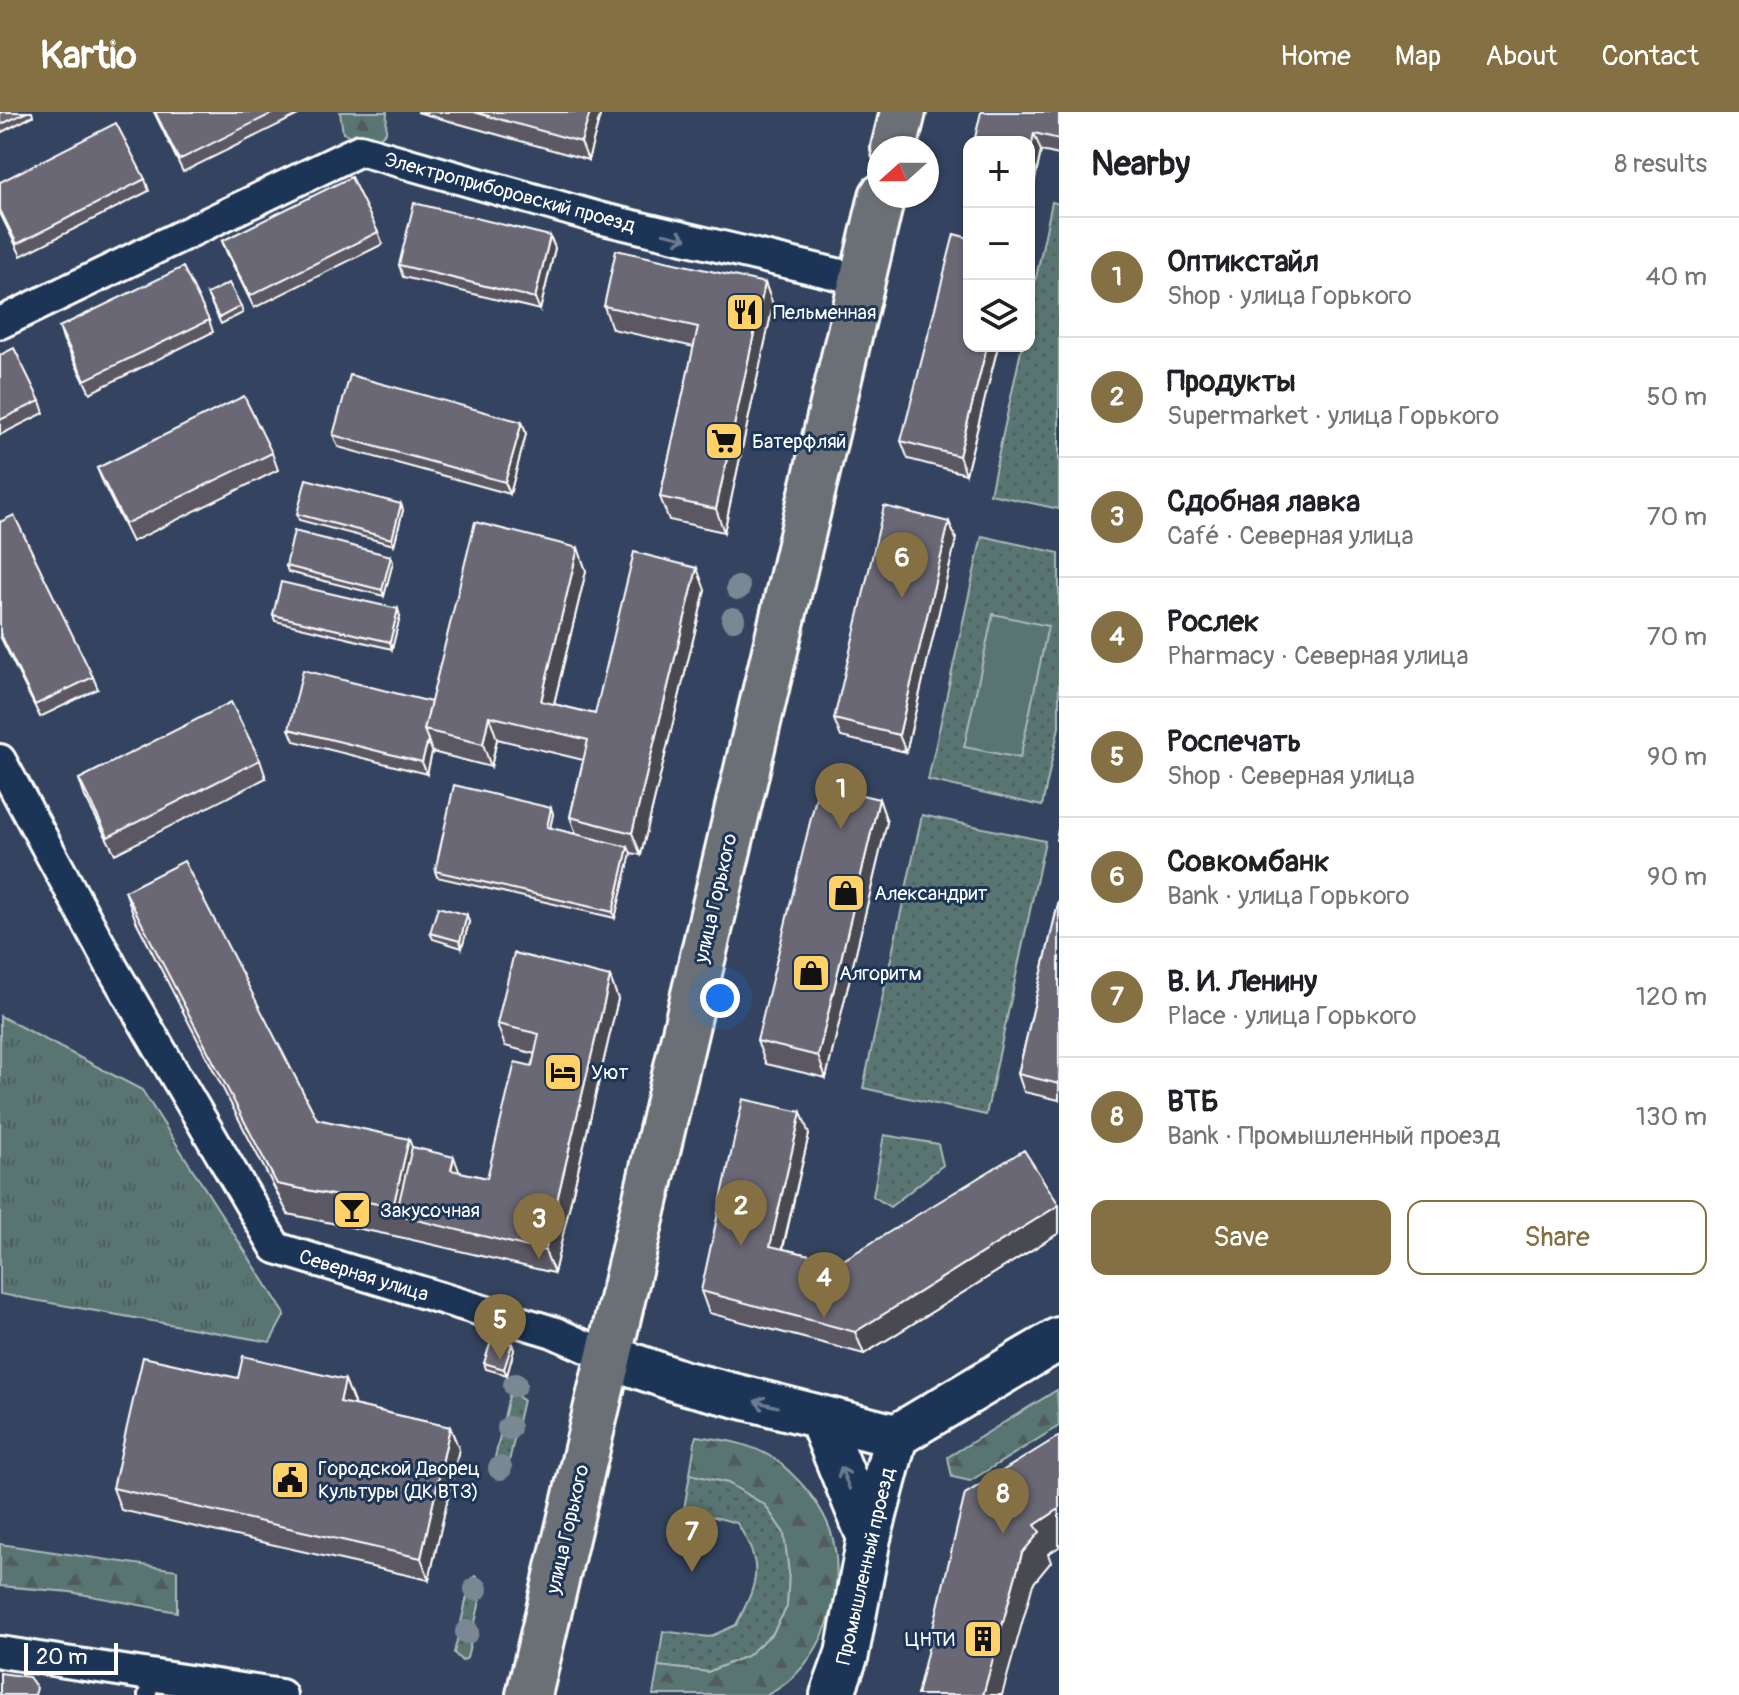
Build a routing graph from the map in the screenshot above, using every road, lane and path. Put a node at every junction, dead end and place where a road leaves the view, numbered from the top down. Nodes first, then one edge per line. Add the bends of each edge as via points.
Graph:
1 (903, 112) edge
2 (897, 136) edge
3 (879, 208) edge
4 (862, 280) junction
5 (0, 323) edge
6 (0, 760) edge
7 (1059, 1339) edge
8 (607, 1356) junction
9 (820, 1418) junction
10 (896, 1436) junction
11 (869, 1538) junction
12 (0, 1652) edge
13 (150, 1685) edge
14 (281, 1695) edge
15 (529, 1695) edge
16 (832, 1695) edge

1 - 2 main road
3 - 4 main road, улица Горького
5 -> 4 street, Электроприборовский проезд via 360,150 599,218
4 - 8 main road, улица Горького
6 - 8 street, Северная улица via 113,969 276,1248 553,1332
7 - 10 main road
9 -> 8 main road, Северная улица via 682,1382
8 - 15 main road, улица Горького
9 - 10 main road, Северная улица
11 -> 9 main road
10 - 11 main road, Промышленный проезд
11 - 16 main road, Промышленный проезд via 847,1654
12 - 13 street
13 - 14 street

